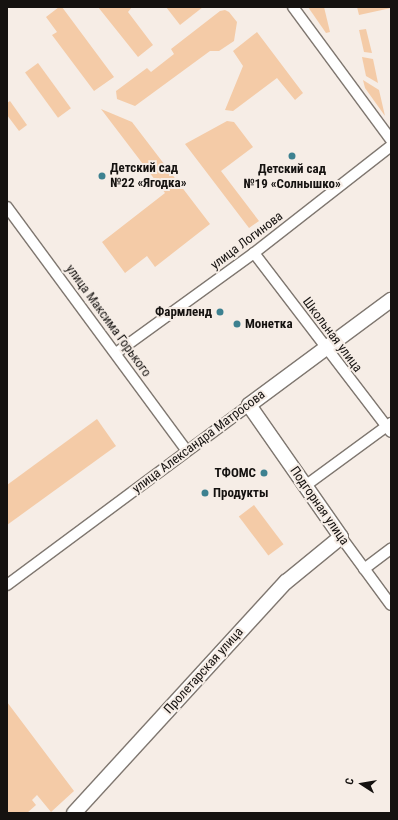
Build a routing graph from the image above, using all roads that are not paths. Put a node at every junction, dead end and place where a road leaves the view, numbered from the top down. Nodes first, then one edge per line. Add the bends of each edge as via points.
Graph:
1 (293, 7) edge
2 (391, 140) edge
3 (391, 146) edge
4 (7, 207) edge
5 (254, 253) junction
6 (391, 300) edge
7 (326, 349) junction
8 (116, 354) junction
9 (249, 405) junction
10 (389, 427) edge
11 (187, 451) junction
12 (305, 486) junction
13 (341, 537) junction
14 (391, 549) edge
15 (364, 569) junction
16 (7, 585) edge
17 (391, 605) edge
18 (74, 813) edge

1 - 2 street
3 - 5 street, улица Логинова
4 - 8 street, улица Максима Горького
5 - 7 street, Школьная улица
5 - 8 street, улица Логинова
6 - 7 street, улица Александра Матросова
7 - 9 street, улица Александра Матросова
7 - 10 street, Школьная улица
8 - 11 street, улица Максима Горького
9 - 11 street, улица Александра Матросова
9 - 12 street, Подгорная улица
10 - 12 street
11 - 16 street, улица Александра Матросова
12 - 13 street, Подгорная улица
13 - 15 street, Подгорная улица
13 - 18 street, Пролетарская улица via 286,582
14 - 15 street
15 - 17 street, Подгорная улица

